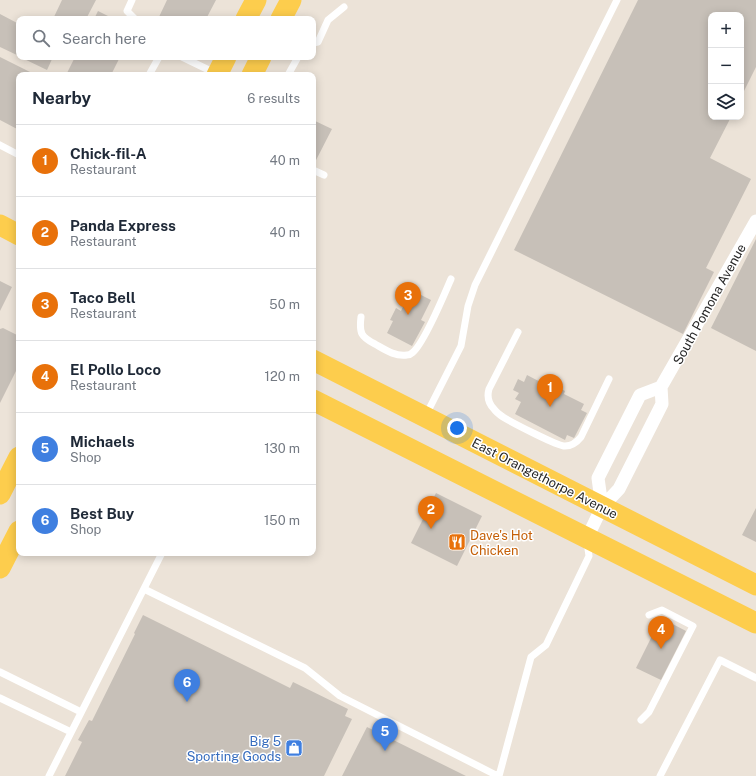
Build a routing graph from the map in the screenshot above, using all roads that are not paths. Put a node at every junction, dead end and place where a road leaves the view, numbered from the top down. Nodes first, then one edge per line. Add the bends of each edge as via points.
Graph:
1 (132, 0) edge
2 (256, 0) edge
3 (291, 0) edge
4 (617, 0) edge
5 (344, 7) dead end
6 (132, 16) edge
7 (248, 16) edge
8 (283, 16) edge
9 (316, 42) edge
10 (157, 60) edge
11 (192, 60) edge
12 (260, 60) edge
13 (296, 60) edge
14 (220, 69) edge
15 (151, 72) edge
16 (254, 72) edge
17 (290, 72) edge
18 (0, 145) edge
19 (16, 153) edge
20 (316, 171) edge
21 (324, 175) dead end
22 (756, 221) edge
23 (0, 225) edge
24 (16, 233) edge
25 (452, 278) dead end
26 (361, 317) dead end
27 (518, 332) dead end
28 (316, 362) edge
29 (609, 379) dead end
30 (661, 387) junction
31 (316, 402) edge
32 (425, 417) junction
33 (16, 463) edge
34 (1, 492) edge
35 (602, 507) junction
36 (16, 537) edge
37 (587, 538) junction
38 (160, 556) edge
39 (0, 568) edge
40 (756, 585) edge
41 (144, 589) junction
42 (649, 615) dead end
43 (756, 623) edge
44 (0, 672) edge
45 (756, 678) edge
46 (0, 698) edge
47 (81, 712) junction
48 (642, 720) dead end
49 (71, 732) junction
50 (49, 776) edge
51 (499, 776) edge
52 (660, 776) edge

1 - 6 lane via 127,11
2 - 7 main road
3 - 8 main road
4 - 32 lane via 475,285 468,306 461,346
5 - 9 lane via 328,20
10 - 15 lane
11 - 14 lane
12 - 16 main road
13 - 17 lane
18 - 19 lane
20 - 21 lane
22 - 30 street, South Pomona Avenue
23 - 24 main road
25 - 26 lane via 425,334 412,353 398,355 365,340 361,333
27 - 29 lane via 488,395 494,409 504,417 561,446 572,445 581,437
28 - 32 main road, East Orangethorpe Avenue
30 - 35 street, South Pomona Avenue via 662,404 620,489
30 - 35 street via 640,395 598,478
31 - 37 main road
32 - 35 main road, East Orangethorpe Avenue
33 - 34 main road
35 - 37 street, South Pomona Avenue
35 - 40 main road, East Orangethorpe Avenue
36 - 39 main road
37 - 43 main road
37 - 51 lane via 589,556 546,645 531,657
38 - 41 lane
41 - 47 lane
41 - 51 lane via 305,668 340,696
42 - 48 lane via 662,610 693,626 649,712
44 - 47 lane
45 - 52 lane via 720,660
46 - 49 lane
47 - 49 lane
49 - 50 lane

